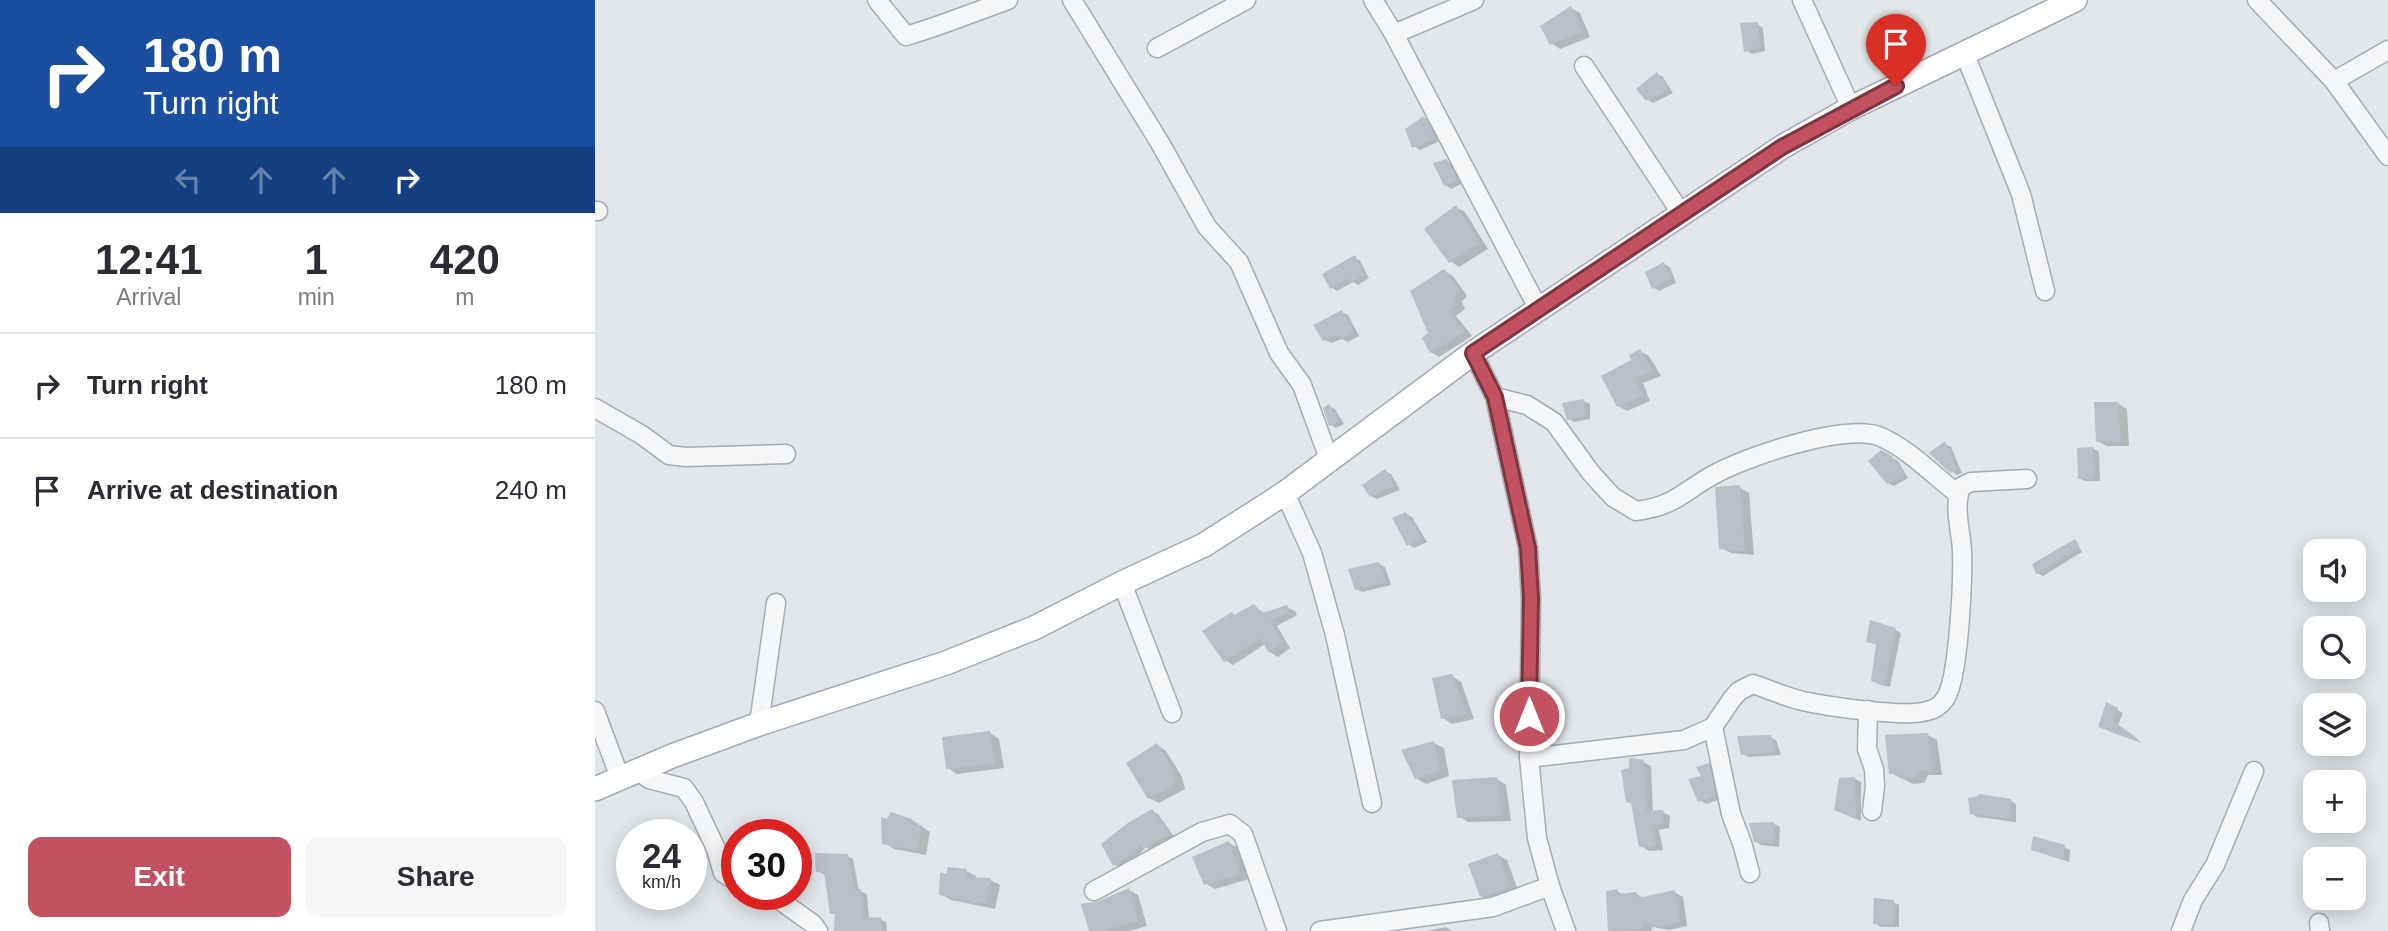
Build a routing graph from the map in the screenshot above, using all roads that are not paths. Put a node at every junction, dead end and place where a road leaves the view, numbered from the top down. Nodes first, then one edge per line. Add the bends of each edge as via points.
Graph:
1 (877, 0) edge
2 (1008, 0) edge
3 (1072, 0) edge
4 (1246, 0) edge
5 (1373, 0) edge
6 (1474, 0) edge
7 (1802, 0) edge
8 (2075, 0) edge
9 (2257, 0) edge
10 (1394, 34) junction
11 (1157, 48) dead end
12 (2388, 50) edge
13 (1964, 52) junction
14 (1584, 66) dead end
15 (2334, 81) junction
16 (1851, 108) junction
17 (2388, 156) edge
18 (1681, 213) junction
19 (2045, 291) dead end
20 (1538, 308) junction
21 (1473, 353) junction
22 (1495, 397) junction
23 (595, 408) edge
24 (786, 454) dead end
25 (1329, 459) junction
26 (2027, 479) dead end
27 (1285, 493) junction
28 (1958, 494) junction
29 (1122, 583) junction
30 (776, 603) dead end
31 (1868, 710) junction
32 (595, 711) edge
33 (1172, 713) dead end
34 (758, 724) junction
35 (1713, 727) junction
36 (1529, 758) junction
37 (2253, 771) dead end
38 (629, 774) junction
39 (595, 789) edge
40 (1372, 803) dead end
41 (1872, 811) dead end
42 (721, 866) edge
43 (1749, 873) dead end
44 (1550, 887) junction
45 (1094, 891) dead end
46 (793, 910) edge
47 (1381, 927) edge
48 (818, 931) edge
49 (1277, 931) edge
50 (1320, 931) edge
51 (1566, 931) edge
52 (2181, 931) edge

1 - 2 street via 906,36
3 - 25 street via 1207,227 1239,262 1279,353 1302,385
4 - 11 street
5 - 10 street
6 - 10 street
7 - 16 street
8 - 13 main road
9 - 15 street
10 - 20 street
12 - 15 street
13 - 16 main road
13 - 19 street via 2021,194
14 - 18 street
15 - 17 street
16 - 18 main road
18 - 20 main road
20 - 21 main road
21 - 22 street
21 - 25 main road
22 - 28 street via 1527,405 1554,422 1613,497 1636,511 1661,508 1744,459 1837,434 1878,435 1910,453
22 - 36 street via 1528,548
23 - 24 street via 669,455
25 - 27 main road
26 - 28 street via 1971,482
27 - 29 main road via 1204,545
27 - 40 street via 1312,553
28 - 31 street via 1962,551 1958,654 1946,698 1928,711
29 - 33 street
29 - 34 main road via 1034,628 946,663
30 - 34 street
31 - 35 street via 1800,700 1753,684 1739,691
31 - 41 street via 1867,749 1875,786
32 - 38 street
34 - 38 main road
35 - 36 street via 1684,740
35 - 43 street
36 - 44 street via 1537,838
37 - 52 street via 2215,865 2193,900
38 - 39 main road
38 - 42 street via 684,789
44 - 47 street via 1493,907
44 - 51 street
45 - 49 street via 1202,832 1230,824 1243,834
46 - 48 street
47 - 50 street

